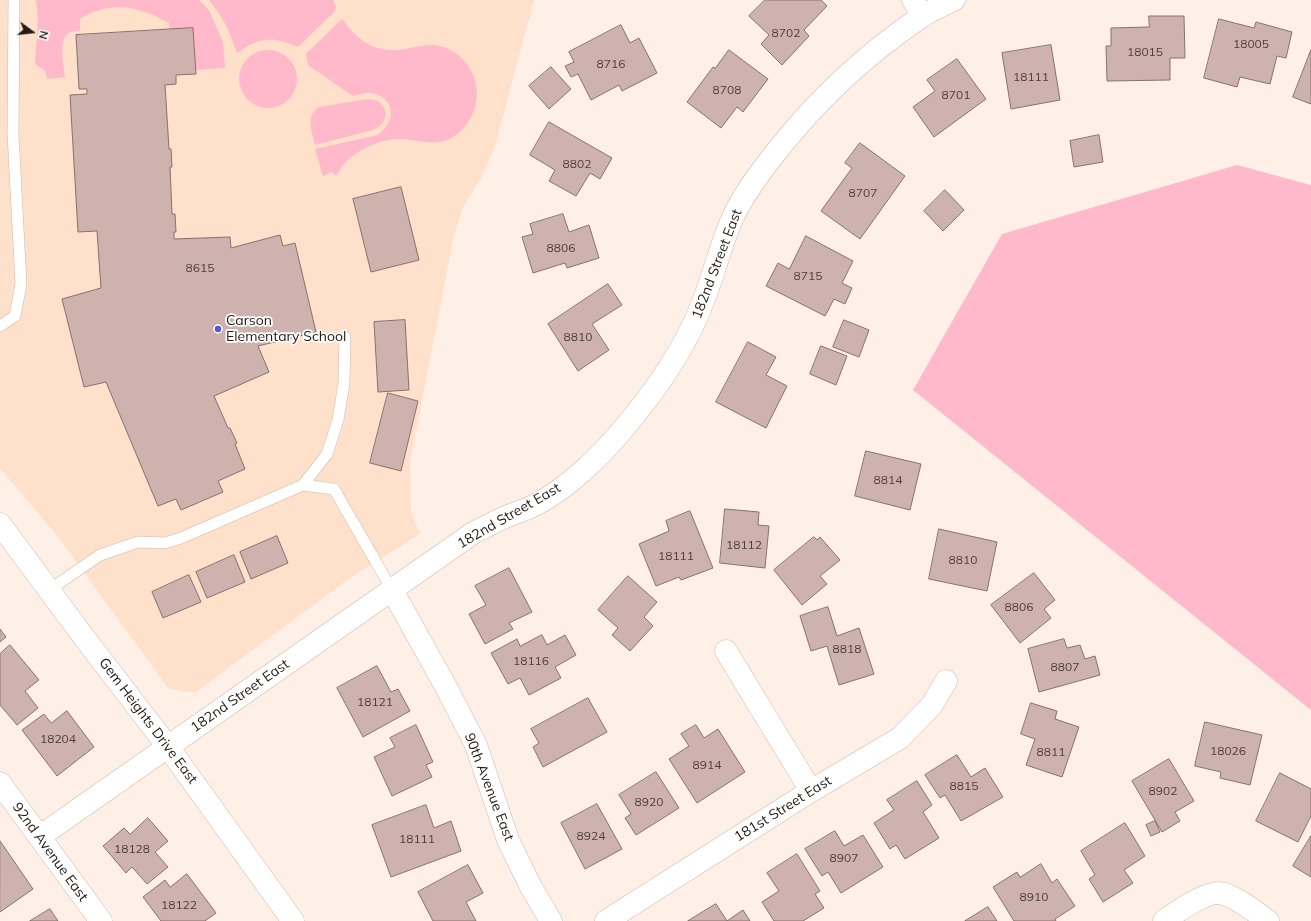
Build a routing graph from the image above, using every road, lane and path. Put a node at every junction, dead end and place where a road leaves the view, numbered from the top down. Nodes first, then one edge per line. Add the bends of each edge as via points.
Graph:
1 (14, 0) edge
2 (954, 0) edge
3 (918, 8) edge
4 (0, 326) edge
5 (345, 337) dead end
6 (303, 485) junction
7 (0, 524) edge
8 (49, 590) junction
9 (392, 590) junction
10 (726, 650) dead end
11 (946, 681) dead end
12 (168, 747) junction
13 (0, 783) edge
14 (811, 791) junction
15 (39, 836) junction
16 (101, 921) edge
17 (293, 921) edge
18 (551, 921) edge
19 (606, 921) edge
20 (1164, 921) edge
21 (1268, 921) edge

1 - 4 lane via 13,134 21,284 15,316
2 - 3 street, 182nd Street East
3 - 9 street, 182nd Street East via 884,45 848,74 792,132 758,176 734,216 704,301 692,327 648,399 624,428 595,459 553,494 474,534
5 - 6 lane via 344,383 338,420 327,454
6 - 8 lane via 181,538 165,543 138,542 100,555
6 - 9 lane via 334,489
7 - 8 street, Gem Heights Drive East
8 - 12 street, Gem Heights Drive East
9 - 12 street, 182nd Street East
9 - 18 street, 90th Avenue East via 476,746 508,840
10 - 14 street
11 - 14 street, 181st Street East via 932,704 900,738
12 - 15 street, 182nd Street East
12 - 17 street, Gem Heights Drive East
13 - 15 street, 92nd Avenue East
14 - 19 street, 181st Street East
15 - 16 street, 92nd Avenue East
20 - 21 street via 1196,900 1218,893 1233,897

